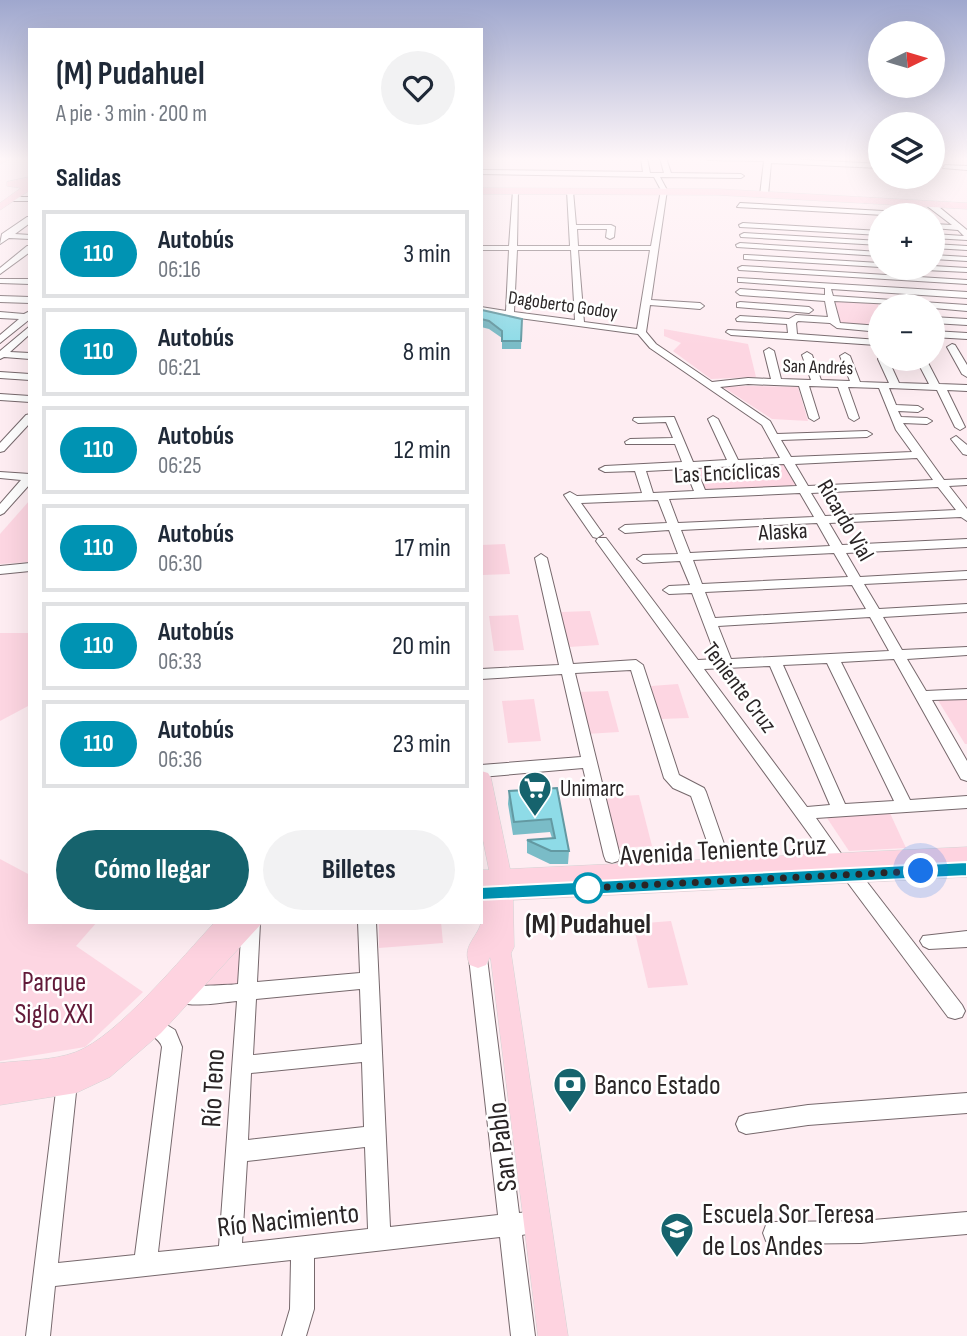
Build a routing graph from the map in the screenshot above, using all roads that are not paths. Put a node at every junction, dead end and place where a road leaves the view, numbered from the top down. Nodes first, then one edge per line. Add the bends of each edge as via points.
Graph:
1 (28, 220) edge
2 (514, 220) edge
3 (572, 220) edge
4 (658, 220) edge
5 (817, 220) edge
6 (950, 220) edge
7 (743, 225) dead end
8 (573, 227) junction
9 (945, 227) edge
10 (959, 228) junction
11 (819, 229) junction
12 (868, 232) edge
13 (744, 235) dead end
14 (945, 236) edge
15 (967, 236) edge
16 (28, 237) edge
17 (610, 237) dead end
18 (2, 238) edge
19 (820, 240) junction
20 (868, 242) edge
21 (740, 245) dead end
22 (945, 247) edge
23 (483, 248) edge
24 (513, 248) junction
25 (575, 248) junction
26 (654, 248) junction
27 (967, 248) edge
28 (28, 250) edge
29 (822, 250) junction
30 (868, 253) edge
31 (747, 257) dead end
32 (945, 258) edge
33 (967, 259) edge
34 (824, 261) junction
35 (868, 264) edge
36 (742, 268) dead end
37 (945, 269) edge
38 (967, 270) edge
39 (0, 272) edge
40 (826, 273) junction
41 (868, 276) edge
42 (741, 280) dead end
43 (925, 280) edge
44 (938, 280) edge
45 (0, 281) edge
46 (28, 281) edge
47 (967, 282) edge
48 (828, 285) junction
49 (740, 292) dead end
50 (931, 292) junction
51 (967, 295) edge
52 (0, 299) edge
53 (830, 299) junction
54 (28, 300) edge
55 (646, 302) junction
56 (868, 303) edge
57 (701, 305) dead end
58 (740, 305) dead end
59 (945, 306) edge
60 (967, 308) edge
61 (945, 309) edge
62 (483, 310) edge
63 (510, 314) junction
64 (28, 315) edge
65 (0, 316) edge
66 (832, 316) junction
67 (740, 318) dead end
68 (794, 320) junction
69 (958, 321) edge
70 (580, 324) junction
71 (868, 328) edge
72 (641, 332) junction
73 (731, 332) dead end
74 (27, 333) edge
75 (945, 335) edge
76 (2, 336) edge
77 (965, 336) edge
78 (793, 337) junction
79 (868, 346) edge
80 (952, 347) dead end
81 (769, 351) dead end
82 (1, 355) edge
83 (807, 355) dead end
84 (28, 356) edge
85 (845, 356) dead end
86 (888, 371) edge
87 (928, 371) edge
88 (967, 374) edge
89 (0, 375) edge
90 (28, 377) edge
91 (777, 382) junction
92 (803, 383) junction
93 (817, 383) junction
94 (842, 384) junction
95 (710, 385) junction
96 (856, 385) junction
97 (883, 386) junction
98 (895, 386) junction
99 (938, 387) junction
100 (967, 388) edge
101 (1, 398) edge
102 (28, 399) edge
103 (892, 408) junction
104 (918, 409) dead end
105 (814, 418) dead end
106 (855, 418) dead end
107 (28, 419) edge
108 (713, 419) dead end
109 (639, 420) dead end
110 (897, 420) junction
111 (927, 421) dead end
112 (960, 426) dead end
113 (867, 434) dead end
114 (775, 437) junction
115 (957, 439) dead end
116 (678, 441) junction
117 (630, 442) dead end
118 (0, 449) edge
119 (967, 452) edge
120 (920, 455) junction
121 (788, 460) junction
122 (734, 463) junction
123 (689, 465) junction
124 (639, 467) junction
125 (605, 469) dead end
126 (0, 475) edge
127 (28, 477) edge
128 (28, 479) edge
129 (967, 482) edge
130 (941, 483) junction
131 (805, 489) junction
132 (701, 494) junction
133 (572, 496) joint
134 (656, 496) junction
135 (2, 507) edge
136 (966, 515) edge
137 (822, 520) junction
138 (674, 527) junction
139 (625, 529) dead end
140 (967, 543) edge
141 (839, 549) junction
142 (685, 556) junction
143 (541, 558) dead end
144 (643, 559) dead end
145 (28, 567) edge
146 (0, 570) edge
147 (967, 575) edge
148 (856, 580) junction
149 (697, 588) junction
150 (669, 590) dead end
151 (967, 608) edge
152 (875, 613) junction
153 (710, 622) junction
154 (967, 651) edge
155 (899, 655) junction
156 (832, 659) junction
157 (775, 662) junction
158 (726, 664) junction
159 (696, 665) junction
160 (567, 668) junction
161 (483, 674) edge
162 (967, 694) edge
163 (922, 696) junction
164 (589, 762) junction
165 (483, 771) edge
166 (967, 775) edge
167 (967, 802) edge
168 (905, 806) junction
169 (483, 808) edge
170 (840, 810) junction
171 (803, 813) junction
172 (967, 855) edge
173 (612, 856) dead end
174 (724, 867) junction
175 (845, 868) junction
176 (967, 869) edge
177 (770, 872) junction
178 (488, 884) edge
179 (249, 924) edge
180 (251, 924) edge
181 (367, 924) edge
182 (223, 936) edge
183 (967, 939) edge
184 (929, 942) dead end
185 (490, 959) junction
186 (369, 980) junction
187 (246, 992) junction
188 (182, 995) junction
189 (955, 1011) dead end
190 (152, 1025) junction
191 (372, 1052) junction
192 (242, 1065) junction
193 (0, 1075) edge
194 (67, 1083) junction
195 (0, 1093) edge
196 (967, 1103) edge
197 (746, 1125) dead end
198 (375, 1136) junction
199 (237, 1152) junction
200 (967, 1223) edge
201 (524, 1224) junction
202 (774, 1233) dead end
203 (379, 1239) junction
204 (303, 1248) junction
205 (230, 1255) junction
206 (145, 1265) junction
207 (45, 1276) junction
208 (38, 1336) edge
209 (295, 1336) edge
210 (523, 1336) edge
211 (553, 1336) edge

1 - 18 street
2 - 24 street
3 - 8 street
4 - 26 street
5 - 11 street
6 - 10 street
7 - 11 street
8 - 17 street via 611,227
8 - 25 street
9 - 10 street
10 - 15 street
11 - 12 street
11 - 19 street
13 - 19 street
14 - 15 street
16 - 18 street
19 - 20 street
19 - 29 street
21 - 29 street
22 - 27 street
23 - 24 street
24 - 25 street
24 - 63 street
25 - 26 street
25 - 70 street
26 - 55 street
28 - 39 street
29 - 30 street
29 - 34 street
31 - 34 street
32 - 33 street
34 - 35 street
34 - 40 street
36 - 40 street
37 - 38 street
40 - 41 street
40 - 48 street
42 - 48 street
43 - 50 street
44 - 47 street
45 - 46 street
48 - 50 street
48 - 53 street
49 - 53 street
50 - 51 street
52 - 54 street
53 - 56 street
53 - 66 street
55 - 57 street
55 - 72 street
58 - 66 street
59 - 60 street
61 - 69 street
62 - 63 street, Dagoberto Godoy
63 - 70 street, Dagoberto Godoy
64 - 65 street
64 - 76 street
66 - 68 street
66 - 71 street via 837,325
67 - 68 street
68 - 78 street
69 - 77 street
70 - 72 street, Dagoberto Godoy
72 - 95 street, Ricardo Vial via 653,346
73 - 78 street
74 - 76 street
74 - 82 street
75 - 77 street
78 - 79 street
80 - 88 street
81 - 91 street
82 - 84 street
83 - 93 street
85 - 96 street
86 - 98 street
87 - 99 street
89 - 90 street
91 - 92 street, San Andrés
91 - 95 street, San Andrés
92 - 93 street, San Andrés
92 - 105 street
93 - 94 street, San Andrés
94 - 96 street, San Andrés
94 - 106 street
95 - 114 street, Ricardo Vial via 763,419
96 - 97 street, San Andrés
97 - 98 street, San Andrés
97 - 103 street
98 - 99 street, San Andrés
99 - 100 street, San Andrés
99 - 112 street
101 - 102 street
103 - 104 street
103 - 110 street
107 - 118 street
108 - 122 street
109 - 116 street via 670,419
110 - 111 street
110 - 120 street
113 - 114 street
114 - 121 street, Ricardo Vial
115 - 119 street
116 - 117 street
116 - 123 street
120 - 121 street
120 - 130 street
121 - 122 street
121 - 131 street, Ricardo Vial
122 - 123 street
123 - 124 street
123 - 132 street
124 - 125 street
124 - 134 street
126 - 127 street
128 - 135 street
129 - 130 street, Las Encíclicas
130 - 131 street, Las Encíclicas
130 - 136 street
131 - 132 street, Las Encíclicas
131 - 137 street, Ricardo Vial
132 - 134 street, Las Encíclicas
133 - 134 street, Las Encíclicas
133 - 159 street, Teniente Cruz
134 - 138 street
136 - 137 street
137 - 138 street
137 - 141 street, Ricardo Vial
138 - 139 street
138 - 142 street
140 - 141 street, Alaska
141 - 142 street, Alaska
141 - 148 street, Ricardo Vial
142 - 144 street, Alaska
142 - 149 street
143 - 160 street
145 - 146 street
147 - 148 street
148 - 149 street
148 - 152 street, Ricardo Vial
149 - 150 street
149 - 153 street
151 - 152 street
152 - 153 street
152 - 155 street, Ricardo Vial
153 - 158 street
154 - 155 street
155 - 156 street
155 - 163 street, Ricardo Vial
156 - 157 street
156 - 168 street
157 - 158 street
157 - 170 street
158 - 159 street
159 - 171 street, Teniente Cruz
160 - 161 street
160 - 164 street
160 - 174 street via 629,664 639,669 672,778 698,792
162 - 163 street
163 - 166 street, Ricardo Vial
164 - 165 street
164 - 173 street
167 - 168 street
168 - 170 street
169 - 178 main road, San Pablo
170 - 171 street
171 - 175 street, Teniente Cruz
172 - 175 main road, Avenida Teniente Cruz
174 - 177 main road, Avenida Teniente Cruz
174 - 178 main road, Avenida Teniente Cruz
175 - 176 main road, Avenida Teniente Cruz
175 - 177 main road, Avenida Teniente Cruz
175 - 189 street, Teniente Cruz
177 - 178 main road, Avenida Teniente Cruz
178 - 185 main road, San Pablo
178 - 185 main road, San Pablo via 491,926 480,945
179 - 182 main road
180 - 187 street, Río Teno
181 - 186 street
182 - 188 main road
182 - 193 main road via 94,1054 76,1063
183 - 184 street
185 - 201 main road, San Pablo
186 - 187 street
186 - 191 street
187 - 188 street
187 - 192 street, Río Teno
188 - 190 main road
190 - 194 main road via 101,1069
190 - 206 street via 168,1036 172,1047
191 - 192 street
191 - 198 street
192 - 199 street, Río Teno
194 - 195 main road
194 - 207 street
196 - 197 street via 808,1115
198 - 199 street
198 - 203 street
199 - 205 street, Río Teno
200 - 202 street
201 - 203 street, Río Nacimiento
201 - 210 street, San Pablo
201 - 211 main road, San Pablo
203 - 204 street, Río Nacimiento
204 - 205 street, Río Nacimiento
204 - 209 street via 302,1309
205 - 206 street, Río Nacimiento
206 - 207 street, Río Nacimiento
207 - 208 street

